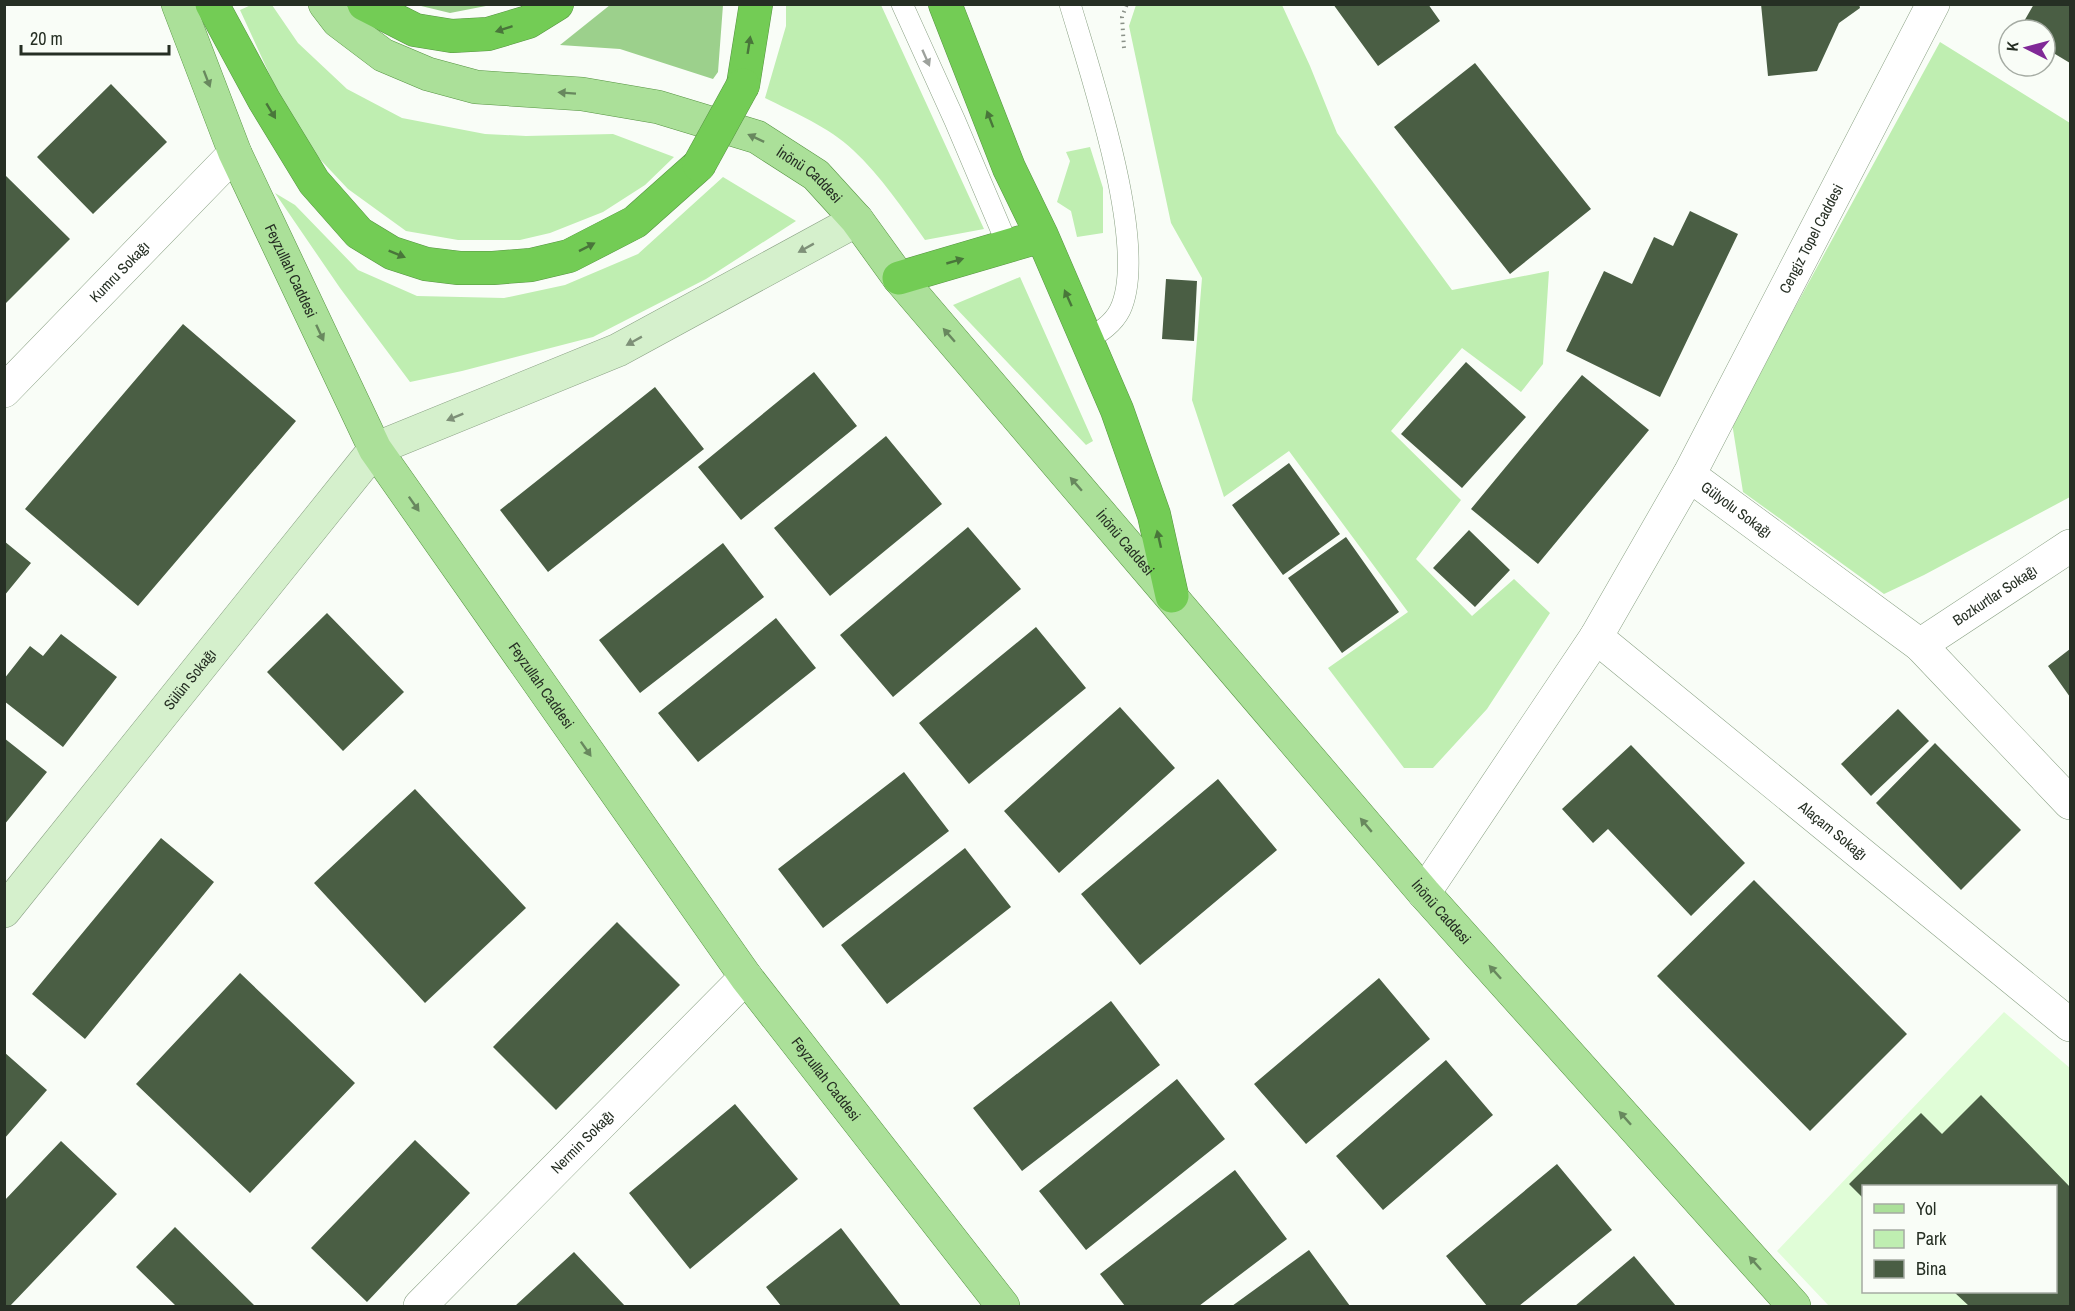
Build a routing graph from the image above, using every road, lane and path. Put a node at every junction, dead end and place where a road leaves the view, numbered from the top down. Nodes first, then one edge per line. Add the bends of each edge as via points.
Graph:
1 (178, 4) edge
2 (212, 4) edge
3 (325, 4) edge
4 (364, 4) edge
5 (557, 4) edge
6 (756, 4) edge
7 (902, 4) edge
8 (945, 4) edge
9 (1070, 4) edge
10 (1933, 4) edge
11 (235, 153) junction
12 (857, 220) junction
13 (1042, 236) junction
14 (1008, 246) junction
15 (899, 278) junction
16 (1087, 340) junction
17 (4, 391) edge
18 (375, 449) junction
19 (1689, 474) junction
20 (2070, 546) edge
21 (1172, 596) junction
22 (1596, 637) junction
23 (1920, 645) junction
24 (2070, 803) edge
25 (1424, 893) junction
26 (4, 911) edge
27 (746, 977) junction
28 (2070, 1025) edge
29 (420, 1306) edge
30 (1003, 1306) edge
31 (1794, 1306) edge

1 -> 11 main road, Feyzullah Caddesi
2 -> 6 highway, bridge via 314,182 359,233 392,253 426,264 459,268 531,265 569,255 635,222 699,165 743,85
12 -> 3 main road, İnönü Caddesi via 816,175 757,137 658,107 582,94 476,87 428,74 383,56 338,21
5 -> 4 highway via 528,22 488,34 452,36 415,30
7 -> 14 lane
13 -> 8 highway via 1009,168
9 - 16 lane via 1104,121 1127,235 1128,275 1119,312 1107,327
10 - 19 street, Cengiz Topel Caddesi
11 - 17 street, Kumru Sokağı
11 -> 18 main road, Feyzullah Caddesi
12 - 15 main road, İnönü Caddesi
12 -> 18 street via 618,350
13 - 14 highway
16 -> 13 highway
15 -> 14 highway
21 -> 15 main road, İnönü Caddesi
21 -> 16 highway via 1154,514 1118,410
18 - 26 street, Sülün Sokağı
18 -> 27 main road, Feyzullah Caddesi
19 - 22 street, Gülyolu Sokağı
19 - 23 street, Gülyolu Sokağı
20 - 23 street, Bozkurtlar Sokağı
25 -> 21 main road, İnönü Caddesi
22 - 25 street, Gülyolu Sokağı
22 - 28 street, Alaçam Sokağı
23 - 24 street, Gülyolu Sokağı
31 -> 25 main road, İnönü Caddesi
27 - 29 street, Nermin Sokağı
27 - 30 main road, Feyzullah Caddesi

